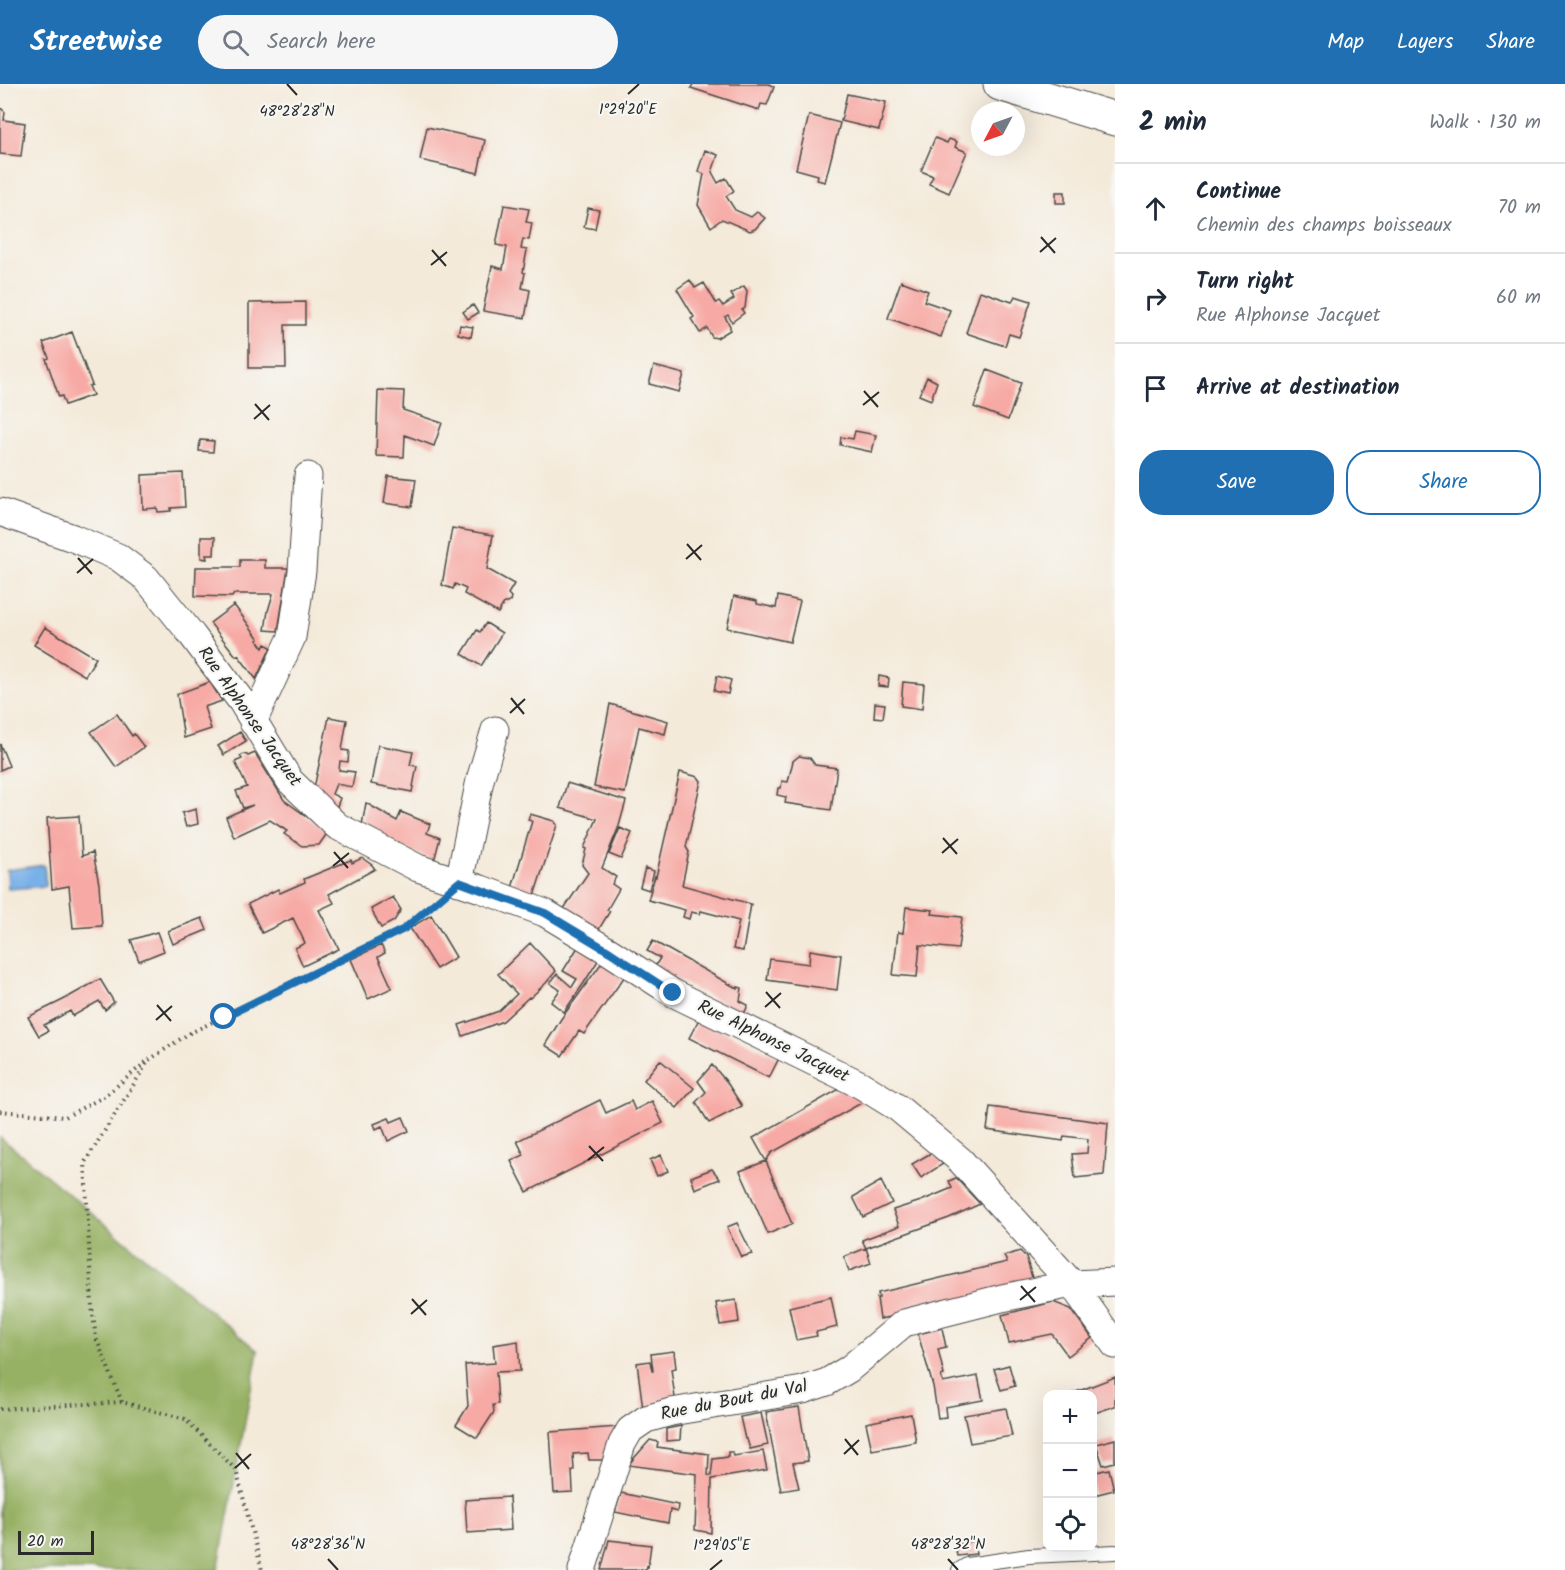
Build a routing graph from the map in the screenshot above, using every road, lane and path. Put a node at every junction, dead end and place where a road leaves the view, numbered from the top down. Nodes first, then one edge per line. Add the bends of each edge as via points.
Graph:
1 (1000, 84) edge
2 (1115, 119) edge
3 (308, 476) dead end
4 (0, 512) edge
5 (253, 722) junction
6 (495, 730) dead end
7 (459, 882) junction
8 (149, 1060) junction
9 (0, 1111) edge
10 (1115, 1282) edge
11 (1072, 1284) junction
12 (1115, 1345) edge
13 (122, 1402) junction
14 (0, 1408) edge
15 (1115, 1552) edge
16 (262, 1570) edge
17 (582, 1570) edge
18 (959, 1570) edge

1 - 2 street
3 - 5 street via 302,572 292,636
4 - 5 street, Rue Alphonse Jacquet via 118,557 146,578 242,702
5 - 7 street, Rue Alphonse Jacquet via 290,781 337,826 418,868
6 - 7 street via 480,780
7 - 8 path via 404,929 188,1034
7 - 11 street, Rue Alphonse Jacquet via 545,913 673,993 861,1085 898,1108 960,1160
8 - 9 path via 105,1096 65,1117
8 - 13 path via 84,1162 96,1338
10 - 11 street, Rue du Bout du Val
11 - 12 street, Rue Alphonse Jacquet
11 - 17 street, Rue du Bout du Val via 904,1323 849,1369 803,1390 646,1419 630,1430 622,1444
13 - 14 path
13 - 16 path via 185,1419 236,1470
15 - 18 lane via 1029,1556 967,1565

